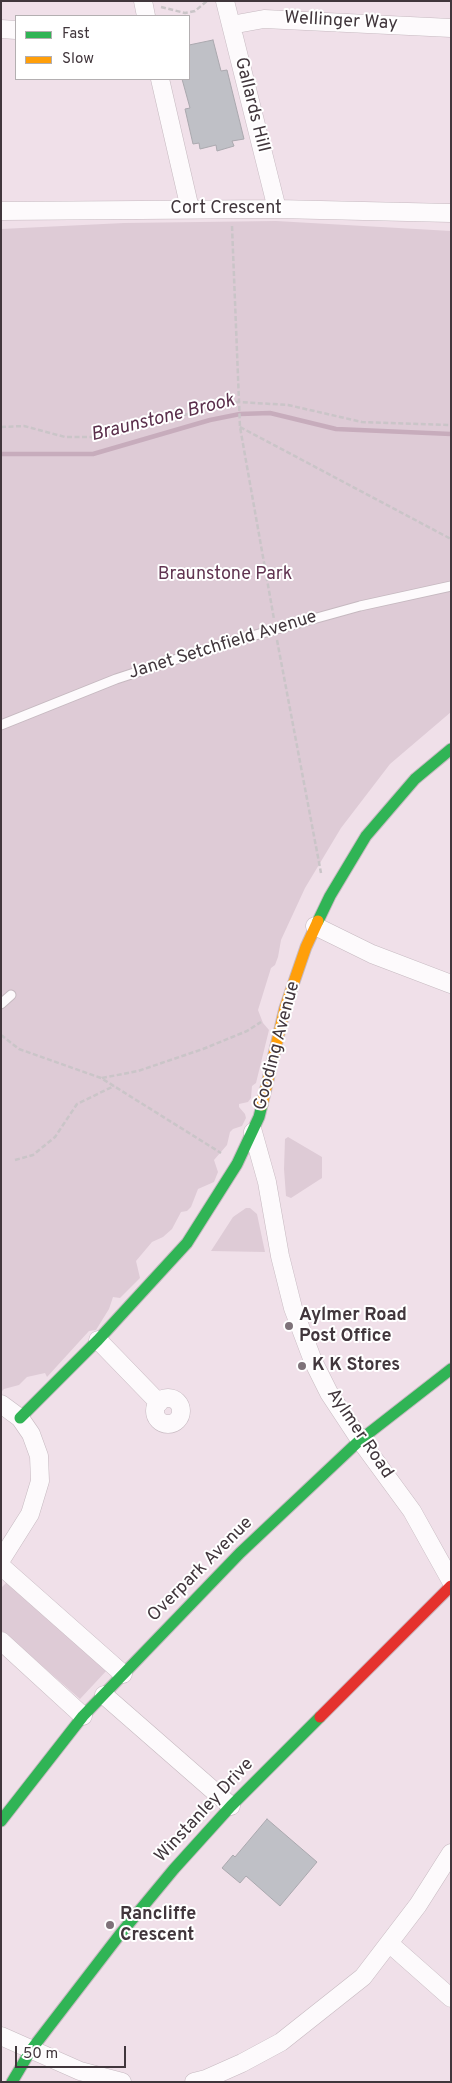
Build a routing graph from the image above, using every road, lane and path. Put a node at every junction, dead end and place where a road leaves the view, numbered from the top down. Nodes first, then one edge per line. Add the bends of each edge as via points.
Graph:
1 (207, 1) edge
2 (225, 1) edge
3 (145, 9) edge
4 (231, 25) junction
5 (451, 28) edge
6 (1, 29) edge
7 (15, 30) edge
8 (160, 80) edge
9 (190, 209) junction
10 (232, 209) junction
11 (277, 209) junction
12 (1, 211) edge
13 (451, 213) edge
14 (239, 402) junction
15 (451, 425) edge
16 (1, 427) edge
17 (240, 427) junction
18 (451, 539) edge
19 (451, 586) edge
20 (275, 628) junction
21 (1, 725) edge
22 (451, 749) edge
23 (330, 896) junction
24 (316, 926) junction
25 (451, 984) edge
26 (11, 996) dead end
27 (1, 1004) edge
28 (262, 1022) dead end
29 (1, 1035) edge
30 (101, 1078) junction
31 (114, 1086) junction
32 (253, 1132) junction
33 (15, 1160) dead end
34 (237, 1164) junction
35 (98, 1340) junction
36 (451, 1370) edge
37 (159, 1403) dead end
38 (1, 1404) edge
39 (20, 1418) junction
40 (360, 1440) junction
41 (1, 1560) edge
42 (1, 1566) edge
43 (451, 1581) edge
44 (451, 1586) edge
45 (1, 1641) edge
46 (123, 1674) junction
47 (104, 1694) junction
48 (83, 1716) junction
49 (231, 1806) junction
50 (1, 1822) edge
51 (451, 1853) edge
52 (390, 1944) junction
53 (451, 1998) edge
54 (1, 2036) edge
55 (31, 2050) junction
56 (12, 2082) edge
57 (122, 2082) edge
58 (194, 2082) edge

1 - 3 path via 195,11 186,13 158,6
2 - 4 street, Gallards Hill
4 - 5 street, Wellinger Way via 264,19
4 - 11 street, Gallards Hill
6 - 7 street
8 - 9 street
9 - 10 street, Cort Crescent
9 - 12 street, Cort Crescent
10 - 11 street, Cort Crescent
10 - 14 path
11 - 13 street, Cort Crescent
14 - 15 path via 288,405 362,422
14 - 16 path via 92,438 65,437 24,426
14 - 17 path
17 - 18 path
17 - 20 path
19 - 20 lane, Janet Setchfield Avenue
20 - 21 lane, Janet Setchfield Avenue via 116,679
20 - 23 path via 318,865
22 - 23 street, Gooding Avenue via 415,779 366,836
23 - 24 street, Gooding Avenue
24 - 25 street via 372,954
24 - 32 street, Gooding Avenue via 285,1008
26 - 27 lane
28 - 30 path via 203,1049 138,1071
29 - 30 path via 19,1049
30 - 31 path
31 - 33 path via 77,1104 55,1138 33,1155
31 - 34 path
32 - 34 street, Gooding Avenue
32 - 40 street, Aylmer Road via 267,1182 293,1308 329,1393
34 - 35 street, Gooding Avenue via 187,1243
35 - 37 street
35 - 39 street, Gooding Avenue
36 - 40 street, Overpark Avenue
38 - 39 street
39 - 41 street via 31,1434 39,1456 40,1482 30,1514
40 - 43 street, Aylmer Road via 412,1511
40 - 46 street, Overpark Avenue via 240,1554
42 - 46 street
44 - 49 street, Winstanley Drive
45 - 48 street
46 - 47 street, Overpark Avenue
47 - 48 street, Overpark Avenue
47 - 49 street
48 - 50 street, Overpark Avenue
49 - 55 street, Winstanley Drive via 121,1933
51 - 52 street
52 - 53 street
52 - 58 street via 363,1976 280,2042 242,2063
54 - 55 street
55 - 56 street, Winstanley Drive
55 - 57 street via 80,2071

